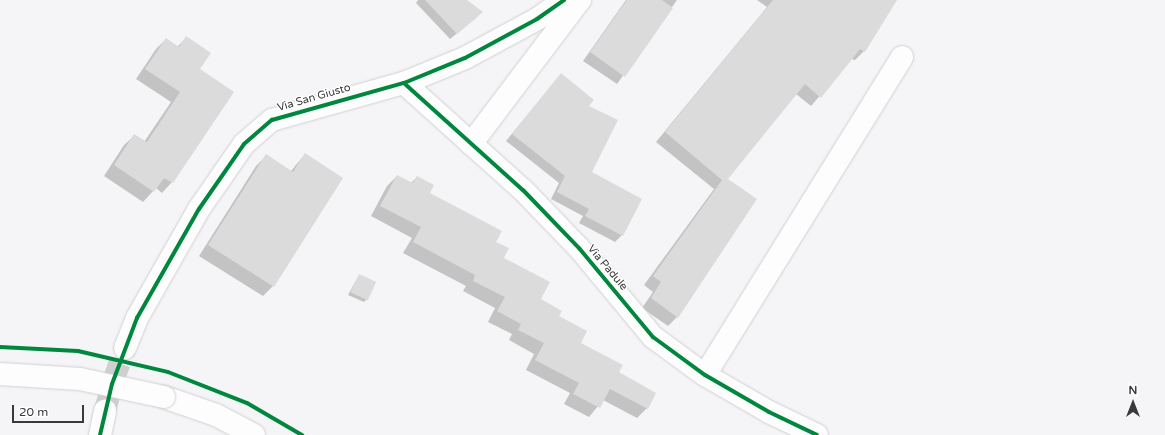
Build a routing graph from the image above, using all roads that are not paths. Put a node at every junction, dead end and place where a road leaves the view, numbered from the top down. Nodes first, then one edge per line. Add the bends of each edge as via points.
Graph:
1 (564, 0) edge
2 (580, 0) edge
3 (902, 57) dead end
4 (404, 83) junction
5 (471, 144) junction
6 (125, 348) tunnel mouth
7 (0, 374) edge
8 (705, 375) junction
9 (105, 411) tunnel mouth
10 (100, 435) edge
11 (254, 435) edge
12 (817, 435) edge

1 - 4 street, Via San Giusto via 536,19 465,58
2 - 5 street
3 - 8 street
4 - 5 street, Via Padule
4 - 6 street, Via San Giusto via 272,120 244,144 199,210 137,318
5 - 8 street, Via Padule via 523,190 579,248 653,337
7 - 11 street, bridge via 80,379 164,397 216,415
8 - 12 street, Via Padule via 769,412
9 - 10 street

